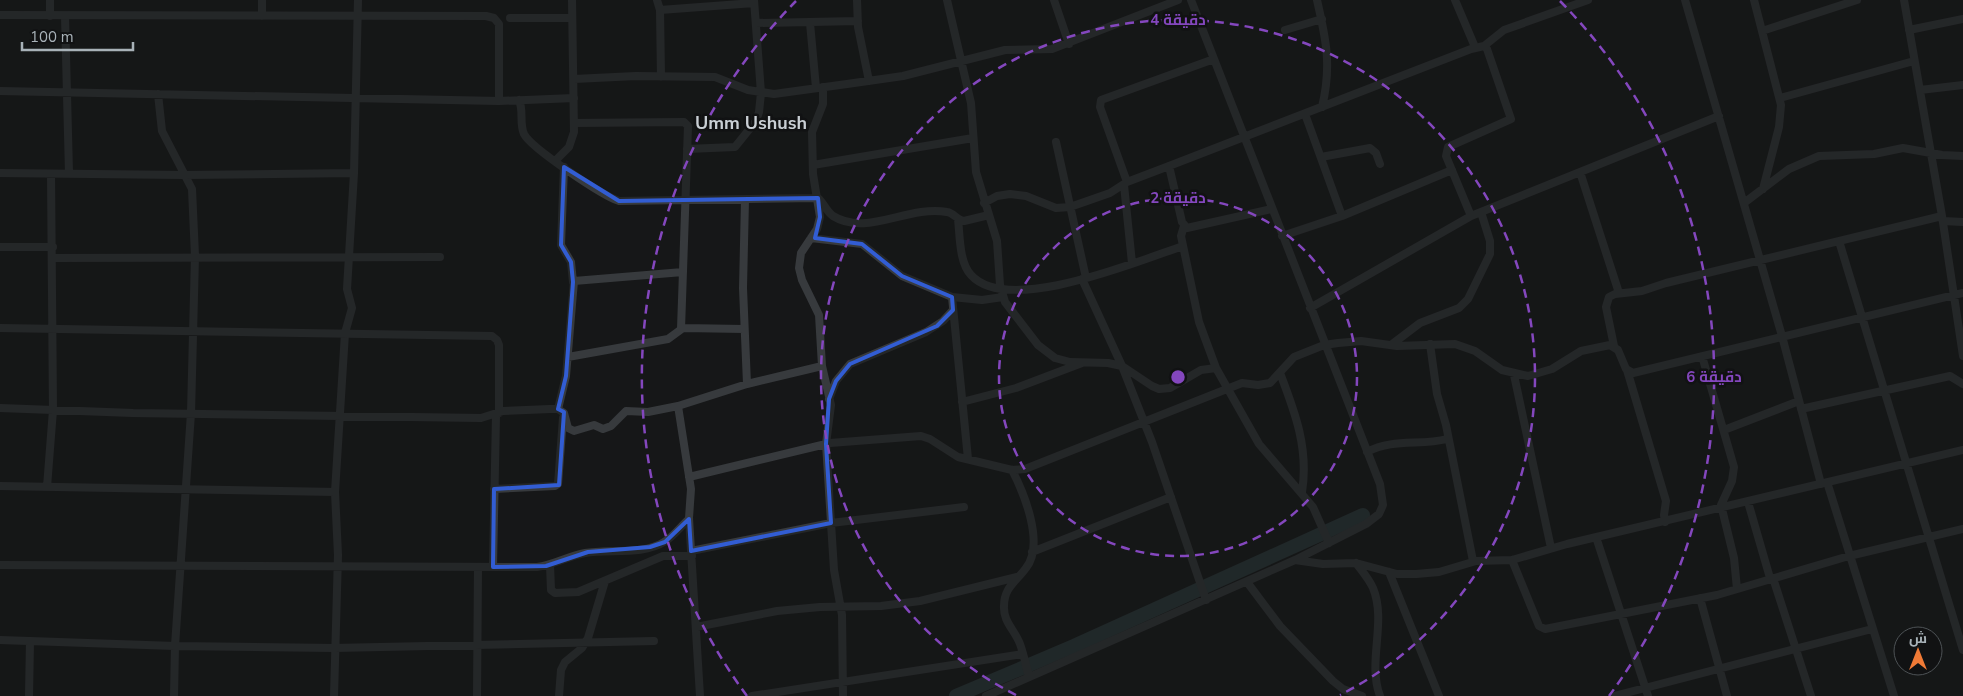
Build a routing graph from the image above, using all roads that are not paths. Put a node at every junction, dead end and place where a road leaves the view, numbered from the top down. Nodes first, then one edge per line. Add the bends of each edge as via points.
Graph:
1 (50, 0) edge
2 (262, 0) edge
3 (358, 0) edge
4 (572, 0) edge
5 (657, 0) edge
6 (856, 0) edge
7 (947, 0) edge
8 (1054, 0) edge
9 (1178, 0) edge
10 (1317, 0) edge
11 (1455, 0) edge
12 (1588, 0) edge
13 (1685, 0) edge
14 (1754, 0) edge
15 (1857, 0) edge
16 (1904, 0) edge
17 (1194, 1) edge
18 (754, 2) edge
19 (660, 10) junction
20 (0, 15) edge
21 (357, 15) junction
22 (50, 16) junction
23 (65, 16) junction
24 (262, 16) junction
25 (510, 18) dead end
26 (572, 18) junction
27 (1322, 19) junction
28 (1963, 19) edge
29 (858, 21) junction
30 (756, 23) junction
31 (810, 23) junction
32 (1285, 30) dead end
33 (1910, 30) junction
34 (1762, 31) junction
35 (1069, 44) junction
36 (1484, 46) junction
37 (1475, 47) junction
38 (1214, 59) junction
39 (1914, 60) junction
40 (960, 62) junction
41 (661, 77) junction
42 (574, 79) junction
43 (869, 81) junction
44 (1963, 84) edge
45 (819, 88) junction
46 (1920, 90) junction
47 (0, 91) edge
48 (69, 91) junction
49 (761, 93) junction
50 (158, 94) junction
51 (356, 98) junction
52 (574, 98) junction
53 (1780, 98) junction
54 (519, 100) junction
55 (499, 101) junction
56 (1322, 106) junction
57 (1305, 114) junction
58 (1719, 116) junction
59 (574, 123) junction
60 (1244, 136) junction
61 (973, 138) junction
62 (1056, 142) dead end
63 (687, 149) junction
64 (1931, 153) junction
65 (1963, 156) edge
66 (1321, 157) junction
67 (555, 161) junction
68 (1380, 164) dead end
69 (813, 165) junction
70 (1169, 166) junction
71 (564, 168) junction
72 (1452, 170) junction
73 (0, 172) edge
74 (1580, 172) junction
75 (69, 173) junction
76 (354, 173) junction
77 (51, 174) junction
78 (184, 175) junction
79 (1126, 184) junction
80 (1763, 189) junction
81 (818, 198) junction
82 (745, 200) junction
83 (684, 201) junction
84 (984, 203) junction
85 (1744, 204) junction
86 (1070, 207) junction
87 (1272, 209) junction
88 (1480, 212) junction
89 (989, 215) junction
90 (1342, 216) junction
91 (1471, 216) junction
92 (958, 219) junction
93 (1943, 219) junction
94 (1963, 222) edge
95 (1184, 226) junction
96 (1282, 236) junction
97 (811, 238) junction
98 (1839, 241) junction
99 (1183, 246) junction
100 (52, 247) junction
101 (0, 248) edge
102 (195, 256) junction
103 (348, 256) junction
104 (440, 257) dead end
105 (53, 258) junction
106 (1760, 260) junction
107 (1132, 263) junction
108 (682, 272) junction
109 (1084, 278) junction
110 (573, 282) junction
111 (1002, 293) junction
112 (1619, 293) junction
113 (1963, 293) edge
114 (1954, 294) junction
115 (952, 297) junction
116 (1310, 308) junction
117 (953, 310) junction
118 (1863, 316) junction
119 (0, 328) edge
120 (744, 328) junction
121 (54, 329) junction
122 (681, 329) junction
123 (192, 333) junction
124 (345, 333) junction
125 (1782, 336) junction
126 (1430, 344) junction
127 (1324, 345) junction
128 (1391, 345) junction
129 (1614, 346) junction
130 (1702, 356) junction
131 (1963, 356) edge
132 (568, 357) junction
133 (1085, 362) junction
134 (822, 366) junction
135 (1122, 366) junction
136 (1216, 368) junction
137 (1627, 370) junction
138 (1280, 373) junction
139 (1514, 375) junction
140 (747, 384) junction
141 (1963, 384) edge
142 (1229, 389) junction
143 (1884, 390) junction
144 (830, 399) junction
145 (1799, 401) junction
146 (962, 402) junction
147 (678, 406) junction
148 (0, 408) edge
149 (1801, 409) junction
150 (53, 410) junction
151 (561, 411) junction
152 (191, 413) junction
153 (497, 414) junction
154 (339, 416) junction
155 (1144, 421) junction
156 (1724, 430) junction
157 (1447, 439) junction
158 (826, 444) junction
159 (1963, 450) edge
160 (1368, 452) junction
161 (968, 459) junction
162 (1906, 462) junction
163 (1012, 470) junction
164 (688, 477) junction
165 (1824, 483) junction
166 (0, 486) edge
167 (47, 487) junction
168 (188, 489) junction
169 (494, 489) junction
170 (335, 492) junction
171 (1302, 492) junction
172 (1171, 496) junction
173 (1748, 502) junction
174 (964, 507) dead end
175 (1721, 509) junction
176 (689, 519) junction
177 (831, 522) junction
178 (1665, 522) junction
179 (1963, 529) edge
180 (1929, 537) junction
181 (1596, 538) junction
182 (1329, 543) junction
183 (1552, 548) junction
184 (1032, 552) junction
185 (692, 553) junction
186 (1849, 556) junction
187 (1295, 560) junction
188 (1512, 560) junction
189 (1473, 561) junction
190 (1356, 563) junction
191 (0, 564) edge
192 (550, 565) junction
193 (180, 566) junction
194 (493, 567) junction
195 (337, 568) junction
196 (478, 568) junction
197 (1389, 572) junction
198 (1017, 577) junction
199 (1771, 578) junction
200 (605, 582) junction
201 (1247, 582) junction
202 (1737, 589) junction
203 (1700, 598) junction
204 (1206, 600) junction
205 (841, 607) junction
206 (1621, 615) junction
207 (1963, 615) edge
208 (1954, 619) junction
209 (696, 627) junction
210 (1872, 629) junction
211 (0, 640) edge
212 (30, 641) junction
213 (654, 641) dead end
214 (586, 643) junction
215 (174, 646) junction
216 (477, 646) junction
217 (334, 648) junction
218 (1795, 649) junction
219 (1963, 650) edge
220 (1023, 654) junction
221 (1720, 669) junction
222 (1029, 677) junction
223 (842, 680) junction
224 (1646, 692) edge
225 (29, 696) edge
226 (174, 696) edge
227 (334, 696) edge
228 (477, 696) edge
229 (559, 696) edge
230 (700, 696) edge
231 (752, 696) edge
232 (843, 696) edge
233 (986, 696) edge
234 (1362, 696) edge
235 (1380, 696) edge
236 (1439, 696) edge
237 (1614, 696) edge
238 (1727, 696) edge
239 (1811, 696) edge
240 (1894, 696) edge

1 - 22 street
2 - 24 street
3 - 21 street
4 - 26 street
5 - 19 street
6 - 29 street
7 - 40 street
8 - 35 street
9 - 35 street
10 - 27 street
11 - 37 street
12 - 36 street via 1504,30
13 - 58 street
14 - 34 street
15 - 34 street
16 - 33 street
17 - 38 street
18 - 19 street
18 - 30 street
19 - 41 street
20 - 22 street
21 - 24 street
21 - 51 street
21 - 55 street via 494,18 499,24
22 - 23 street
23 - 24 street
23 - 48 street
25 - 26 street
26 - 42 street
27 - 32 street
27 - 56 street via 1328,81
28 - 33 street
29 - 31 street
29 - 43 street
30 - 31 street
30 - 49 street
31 - 45 street
33 - 39 street
34 - 53 street
35 - 40 street via 1044,50 1011,49
36 - 37 street
36 - 72 street via 1511,119 1448,147 1446,156
37 - 56 street
38 - 60 street
38 - 79 street via 1101,100 1100,107
39 - 46 street
39 - 53 street
40 - 43 street
40 - 61 street via 971,104
41 - 42 street
41 - 49 street via 715,77
42 - 52 street
43 - 45 street
44 - 46 street
45 - 49 street
45 - 69 street via 822,104 812,132
46 - 64 street
47 - 48 street
48 - 50 street
48 - 75 street
49 - 63 street via 758,116 737,145
50 - 51 street
50 - 78 street via 162,131
51 - 55 street
51 - 76 street
52 - 54 street
52 - 59 street
53 - 80 street via 1779,126
54 - 55 street
54 - 67 street via 525,136
56 - 57 street
57 - 60 street
57 - 66 street
58 - 74 street
58 - 85 street
59 - 63 street via 684,122 688,128
59 - 67 street via 569,147
60 - 70 street
60 - 87 street
61 - 69 street
61 - 84 street via 976,172
62 - 86 street
63 - 83 street
64 - 65 street
64 - 80 street via 1904,148 1874,154 1819,156 1796,165
64 - 93 street
66 - 68 street via 1370,148
66 - 90 street
67 - 71 street
69 - 81 street
70 - 79 street
70 - 95 street
71 - 83 street via 614,200
71 - 110 street via 561,245 571,262
72 - 90 street
72 - 91 street
73 - 77 street
74 - 88 street
74 - 112 street
75 - 77 street
75 - 78 street
76 - 78 street
76 - 103 street
77 - 100 street
78 - 102 street via 192,190
79 - 86 street
79 - 107 street
80 - 85 street
81 - 82 street
81 - 92 street via 832,215 857,224 925,211 950,212
81 - 97 street via 820,217
82 - 83 street
82 - 120 street
83 - 108 street
84 - 86 street via 1010,194 1026,196 1056,208
84 - 89 street
85 - 106 street
86 - 109 street
87 - 95 street
87 - 96 street
88 - 91 street
88 - 128 street via 1490,241 1490,254 1466,302 1420,324
89 - 92 street via 967,221
89 - 111 street via 999,252
90 - 96 street
91 - 116 street
92 - 111 street via 967,270 980,282
93 - 94 street
93 - 98 street
93 - 114 street
95 - 99 street via 1181,234
96 - 116 street
97 - 115 street via 862,244 902,276
97 - 134 street via 801,253 799,268 819,315
98 - 106 street
98 - 118 street
99 - 107 street
99 - 136 street via 1198,322
100 - 101 street
100 - 105 street
102 - 103 street
102 - 105 street
102 - 123 street
103 - 104 street
103 - 124 street via 347,289 352,308
105 - 121 street
106 - 112 street via 1642,291
106 - 125 street
107 - 109 street
108 - 110 street via 578,279
108 - 122 street
109 - 111 street
109 - 135 street
110 - 132 street
111 - 115 street via 982,300
111 - 133 street via 1043,350 1059,360
112 - 129 street via 1611,296 1606,305
113 - 114 street
114 - 118 street
114 - 131 street
115 - 117 street
116 - 127 street
117 - 144 street via 926,332 850,364 836,381
117 - 146 street
118 - 125 street
118 - 143 street
119 - 121 street
120 - 122 street
120 - 140 street
121 - 123 street
121 - 150 street
122 - 132 street via 668,339
123 - 124 street
123 - 152 street
124 - 153 street via 494,337 499,345
124 - 154 street
125 - 130 street
125 - 145 street
126 - 128 street
126 - 139 street via 1462,346
126 - 157 street
127 - 128 street via 1360,341
127 - 138 street via 1294,357
127 - 160 street
129 - 137 street
129 - 139 street via 1581,350 1560,365 1535,376
130 - 137 street via 1633,373
130 - 156 street
132 - 151 street
133 - 135 street
133 - 146 street via 1016,388
134 - 140 street
134 - 144 street
135 - 136 street via 1162,389 1173,387 1201,370
135 - 155 street
136 - 142 street
137 - 178 street via 1666,501
138 - 142 street via 1270,383 1242,383
138 - 171 street via 1302,440
139 - 183 street
140 - 147 street
141 - 143 street via 1950,376
142 - 155 street
142 - 171 street via 1259,444
143 - 149 street
143 - 162 street
144 - 158 street via 831,418
145 - 149 street
145 - 156 street
146 - 161 street
147 - 151 street via 648,412 626,412 614,425 603,429 594,425 572,430
147 - 164 street
148 - 150 street
149 - 165 street
150 - 152 street
150 - 167 street
151 - 153 street
151 - 169 street via 558,484
152 - 154 street
152 - 168 street
153 - 154 street via 481,418
153 - 169 street
154 - 170 street
155 - 163 street via 1029,468
155 - 172 street
156 - 175 street via 1734,472 1722,498
157 - 160 street via 1400,442
157 - 189 street
158 - 161 street via 921,436 952,454
158 - 164 street
158 - 177 street
159 - 162 street
160 - 182 street via 1383,497 1379,514
161 - 163 street
162 - 165 street
162 - 180 street
163 - 184 street via 1029,511
164 - 176 street via 691,495
165 - 173 street
165 - 186 street
166 - 167 street
167 - 168 street
168 - 170 street
168 - 193 street
169 - 194 street
170 - 195 street
171 - 182 street via 1318,516
172 - 184 street
172 - 204 street
173 - 175 street
173 - 199 street
174 - 177 street
175 - 178 street
175 - 202 street via 1734,558
176 - 185 street
176 - 192 street via 665,542 657,545 588,552
177 - 185 street
177 - 205 street via 835,578
178 - 181 street
179 - 180 street
180 - 186 street
180 - 208 street
181 - 183 street
181 - 206 street
182 - 187 street
183 - 188 street
184 - 198 street via 1028,566
185 - 200 street via 663,556
185 - 209 street
186 - 199 street
186 - 210 street
187 - 190 street via 1323,564
187 - 201 street
188 - 189 street
188 - 206 street via 1541,628
189 - 197 street via 1433,573
190 - 197 street
190 - 235 street via 1376,597 1376,662
191 - 193 street
192 - 194 street
192 - 200 street via 550,587 555,593 578,592
193 - 195 street
193 - 215 street
194 - 196 street
195 - 196 street
195 - 217 street
196 - 216 street
197 - 236 street
198 - 205 street via 920,600 881,606
198 - 220 street via 1007,590 1004,610
199 - 202 street
199 - 218 street
200 - 214 street
201 - 204 street
201 - 234 street via 1280,626 1333,681 1343,689
202 - 203 street
203 - 206 street
203 - 221 street
204 - 222 street
205 - 209 street via 777,611
205 - 223 street
206 - 224 street
207 - 208 street
208 - 219 street
209 - 230 street
210 - 218 street
210 - 240 street
211 - 212 street
212 - 215 street
212 - 225 street
213 - 214 street
214 - 216 street
214 - 229 street via 563,666
215 - 217 street
215 - 226 street
216 - 217 street
216 - 228 street
217 - 227 street
218 - 221 street
218 - 239 street
220 - 222 street
220 - 223 street
221 - 224 street
221 - 238 street
222 - 233 street
223 - 231 street
223 - 232 street
224 - 237 street

